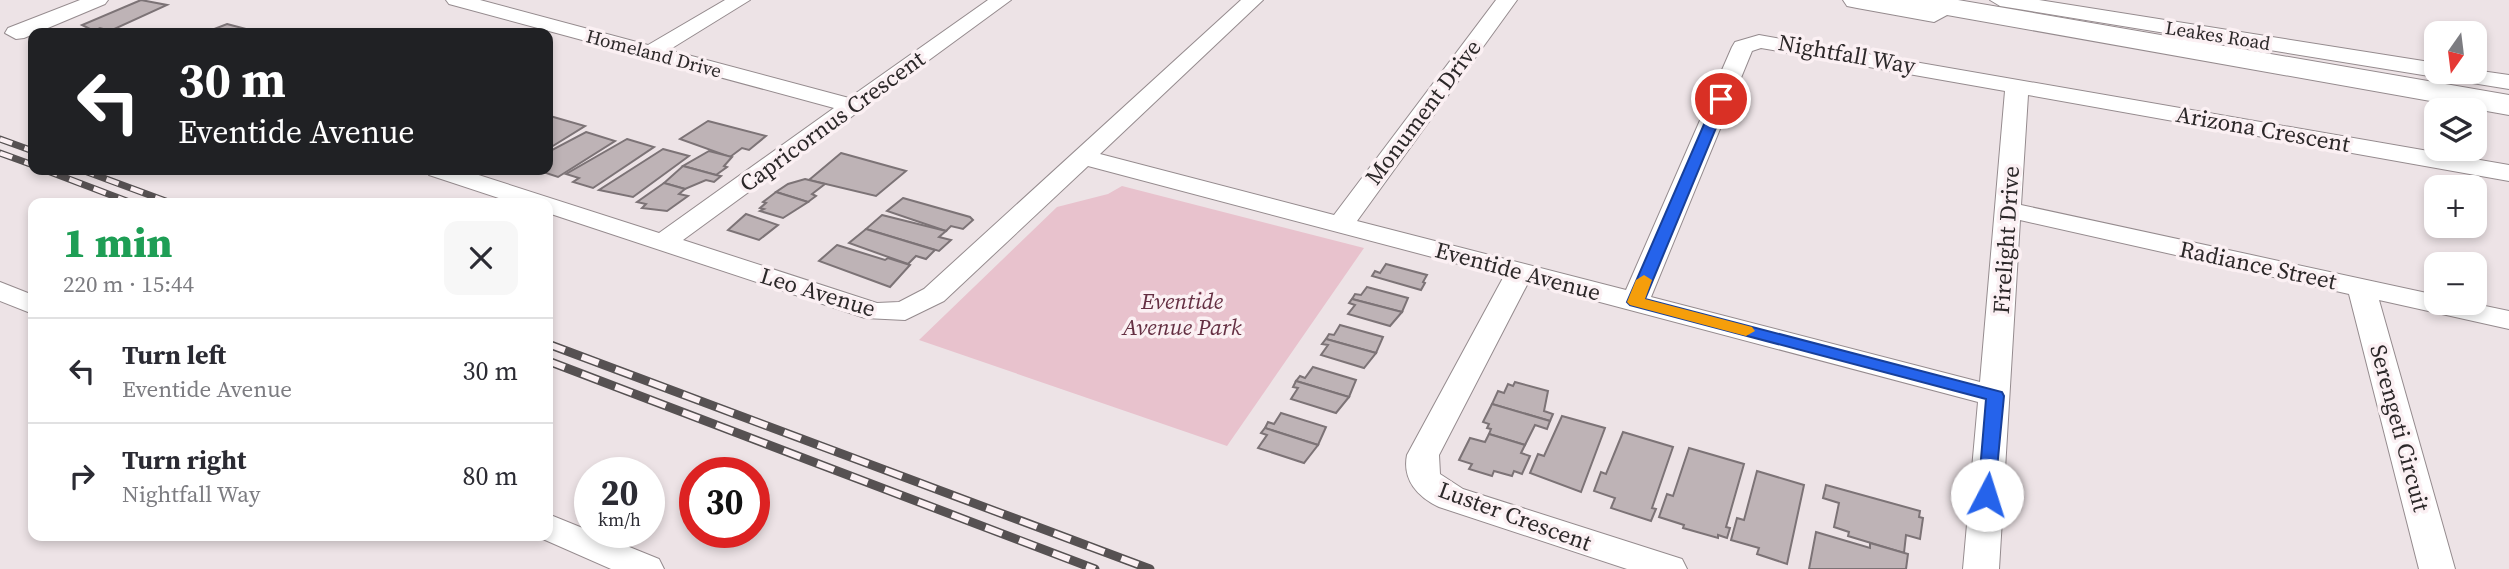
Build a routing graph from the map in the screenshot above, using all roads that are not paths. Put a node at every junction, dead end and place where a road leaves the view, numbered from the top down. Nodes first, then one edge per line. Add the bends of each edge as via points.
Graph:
1 (98, 0) edge
2 (456, 0) edge
3 (740, 0) edge
4 (1001, 0) edge
5 (1253, 0) edge
6 (1507, 0) edge
7 (1857, 0) edge
8 (2000, 0) edge
9 (1935, 2) edge
10 (485, 3) edge
11 (28, 28) edge
12 (2133, 41) junction
13 (651, 52) junction
14 (2424, 68) edge
15 (2487, 78) edge
16 (2509, 82) edge
17 (2017, 85) junction
18 (2509, 105) edge
19 (852, 106) junction
20 (1082, 157) junction
21 (2509, 173) edge
22 (453, 175) edge
23 (525, 198) edge
24 (553, 207) edge
25 (2008, 210) junction
26 (1340, 225) junction
27 (662, 243) junction
28 (1520, 272) junction
29 (2362, 288) junction
30 (0, 291) edge
31 (1635, 302) junction
32 (28, 303) edge
33 (2509, 320) edge
34 (1995, 396) junction
35 (553, 531) edge
36 (593, 560) edge
37 (646, 569) edge
38 (1669, 569) edge
39 (1981, 569) edge
40 (2437, 569) edge

1 - 11 street
2 - 10 street, Homeland Drive
3 - 13 street
4 - 19 street, Capricornus Crescent
5 - 20 street
6 - 26 street, Monument Drive
7 - 12 main road, Leakes Road
8 - 14 street, Leakes Road
9 - 12 main road, Leakes Road
10 - 13 street, Homeland Drive
12 - 18 main road, Leakes Road
13 - 19 street, Homeland Drive
15 - 16 street
17 - 21 street, Arizona Crescent
17 - 25 street, Firelight Drive
17 - 31 street, Nightfall Way via 1775,41 1747,44
19 - 27 street, Capricornus Crescent
20 - 26 street, Eventide Avenue
20 - 27 street, Leo Avenue via 934,295 905,311 875,312
22 - 23 street
24 - 27 street, Leo Avenue
25 - 29 street, Radiance Street
25 - 34 street, Firelight Drive
26 - 28 street, Eventide Avenue
28 - 31 street, Eventide Avenue
28 - 38 street, Luster Crescent via 1423,455 1420,464 1426,482 1451,498
29 - 33 street, Radiance Street
29 - 40 street, Serengeti Circuit
30 - 32 street
31 - 34 street, Eventide Avenue
34 - 39 street
35 - 36 street
36 - 37 street

